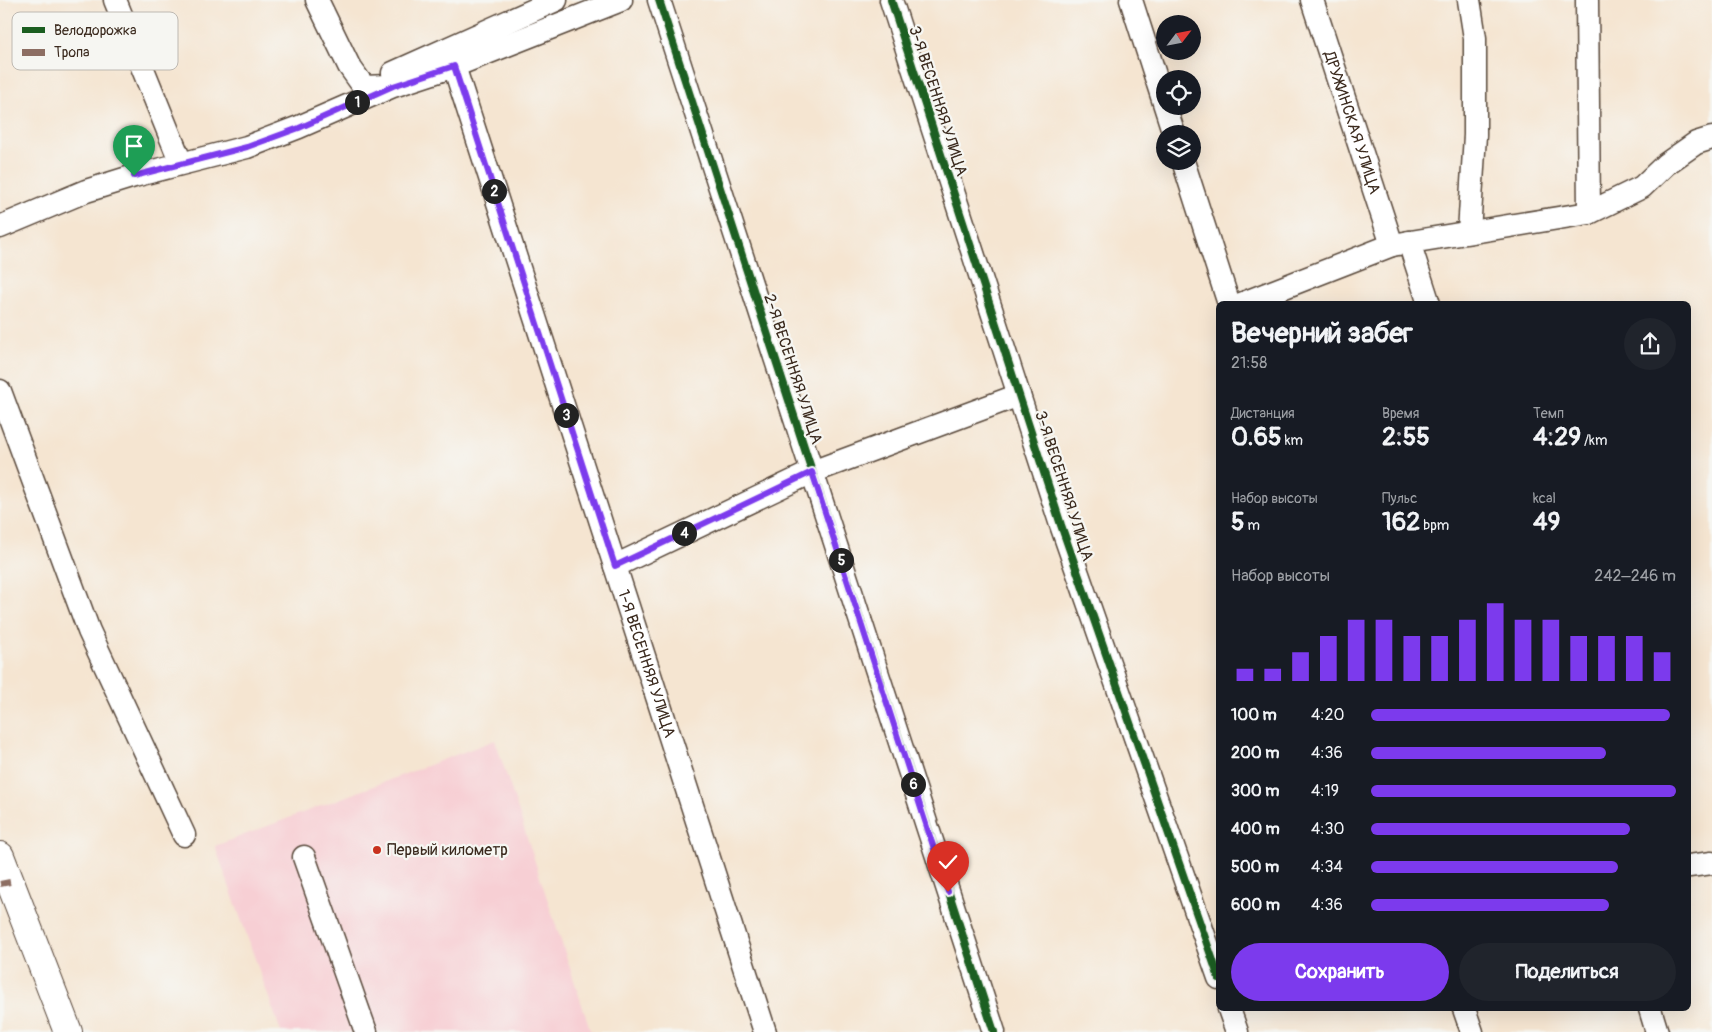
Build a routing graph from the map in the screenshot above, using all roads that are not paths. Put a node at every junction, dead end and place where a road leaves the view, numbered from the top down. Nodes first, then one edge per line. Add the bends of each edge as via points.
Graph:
1 (115, 0) edge
2 (317, 0) edge
3 (556, 0) edge
4 (621, 0) edge
5 (659, 0) edge
6 (891, 0) edge
7 (1131, 0) edge
8 (1312, 0) edge
9 (1469, 0) edge
10 (1587, 0) edge
11 (120, 12) edge
12 (454, 66) junction
13 (143, 70) edge
14 (364, 86) junction
15 (393, 86) junction
16 (1171, 125) edge
17 (299, 128) junction
18 (1712, 138) edge
19 (181, 163) junction
20 (1186, 170) edge
21 (1589, 213) junction
22 (0, 227) edge
23 (1469, 232) junction
24 (1400, 243) junction
25 (1228, 301) edge
26 (1249, 301) edge
27 (1428, 301) edge
28 (0, 391) edge
29 (1019, 395) junction
30 (812, 472) junction
31 (615, 566) junction
32 (184, 835) dead end
33 (0, 856) edge
34 (304, 857) dead end
35 (1712, 863) edge
36 (1691, 866) edge
37 (1216, 969) edge
38 (1230, 1011) edge
39 (1465, 1011) edge
40 (1651, 1011) edge
41 (68, 1032) edge
42 (366, 1032) edge
43 (765, 1032) edge
44 (994, 1032) edge
45 (1237, 1032) edge
46 (1472, 1032) edge
47 (1657, 1032) edge

1 - 11 street
2 - 14 street via 349,66
3 - 14 street
4 - 12 street
5 - 30 street, 2-Я ВЕСЕННЯЯ УЛИЦА
6 - 29 street, 3-Я ВЕСЕННЯЯ УЛИЦА
7 - 16 street
8 - 24 street, ДРУЖИНСКАЯ УЛИЦА
9 - 23 street via 1476,38
10 - 21 street
12 - 15 street
12 - 31 street, 1-Я ВЕСЕННЯЯ УЛИЦА
13 - 19 street
14 - 15 street
14 - 17 street
15 - 17 street
17 - 19 street via 247,147
18 - 21 street via 1696,143 1666,164 1642,187
19 - 22 street via 86,191
20 - 25 street
21 - 23 street
23 - 24 street
24 - 26 street
24 - 27 street, ДРУЖИНСКАЯ УЛИЦА
28 - 32 street via 90,631
29 - 30 street
29 - 37 street, 3-Я ВЕСЕННЯЯ УЛИЦА
30 - 31 street
30 - 44 street, 2-Я ВЕСЕННЯЯ УЛИЦА
31 - 43 street, 1-Я ВЕСЕННЯЯ УЛИЦА
33 - 41 main road
34 - 42 street
35 - 36 street
38 - 45 street
39 - 46 street
40 - 47 street

